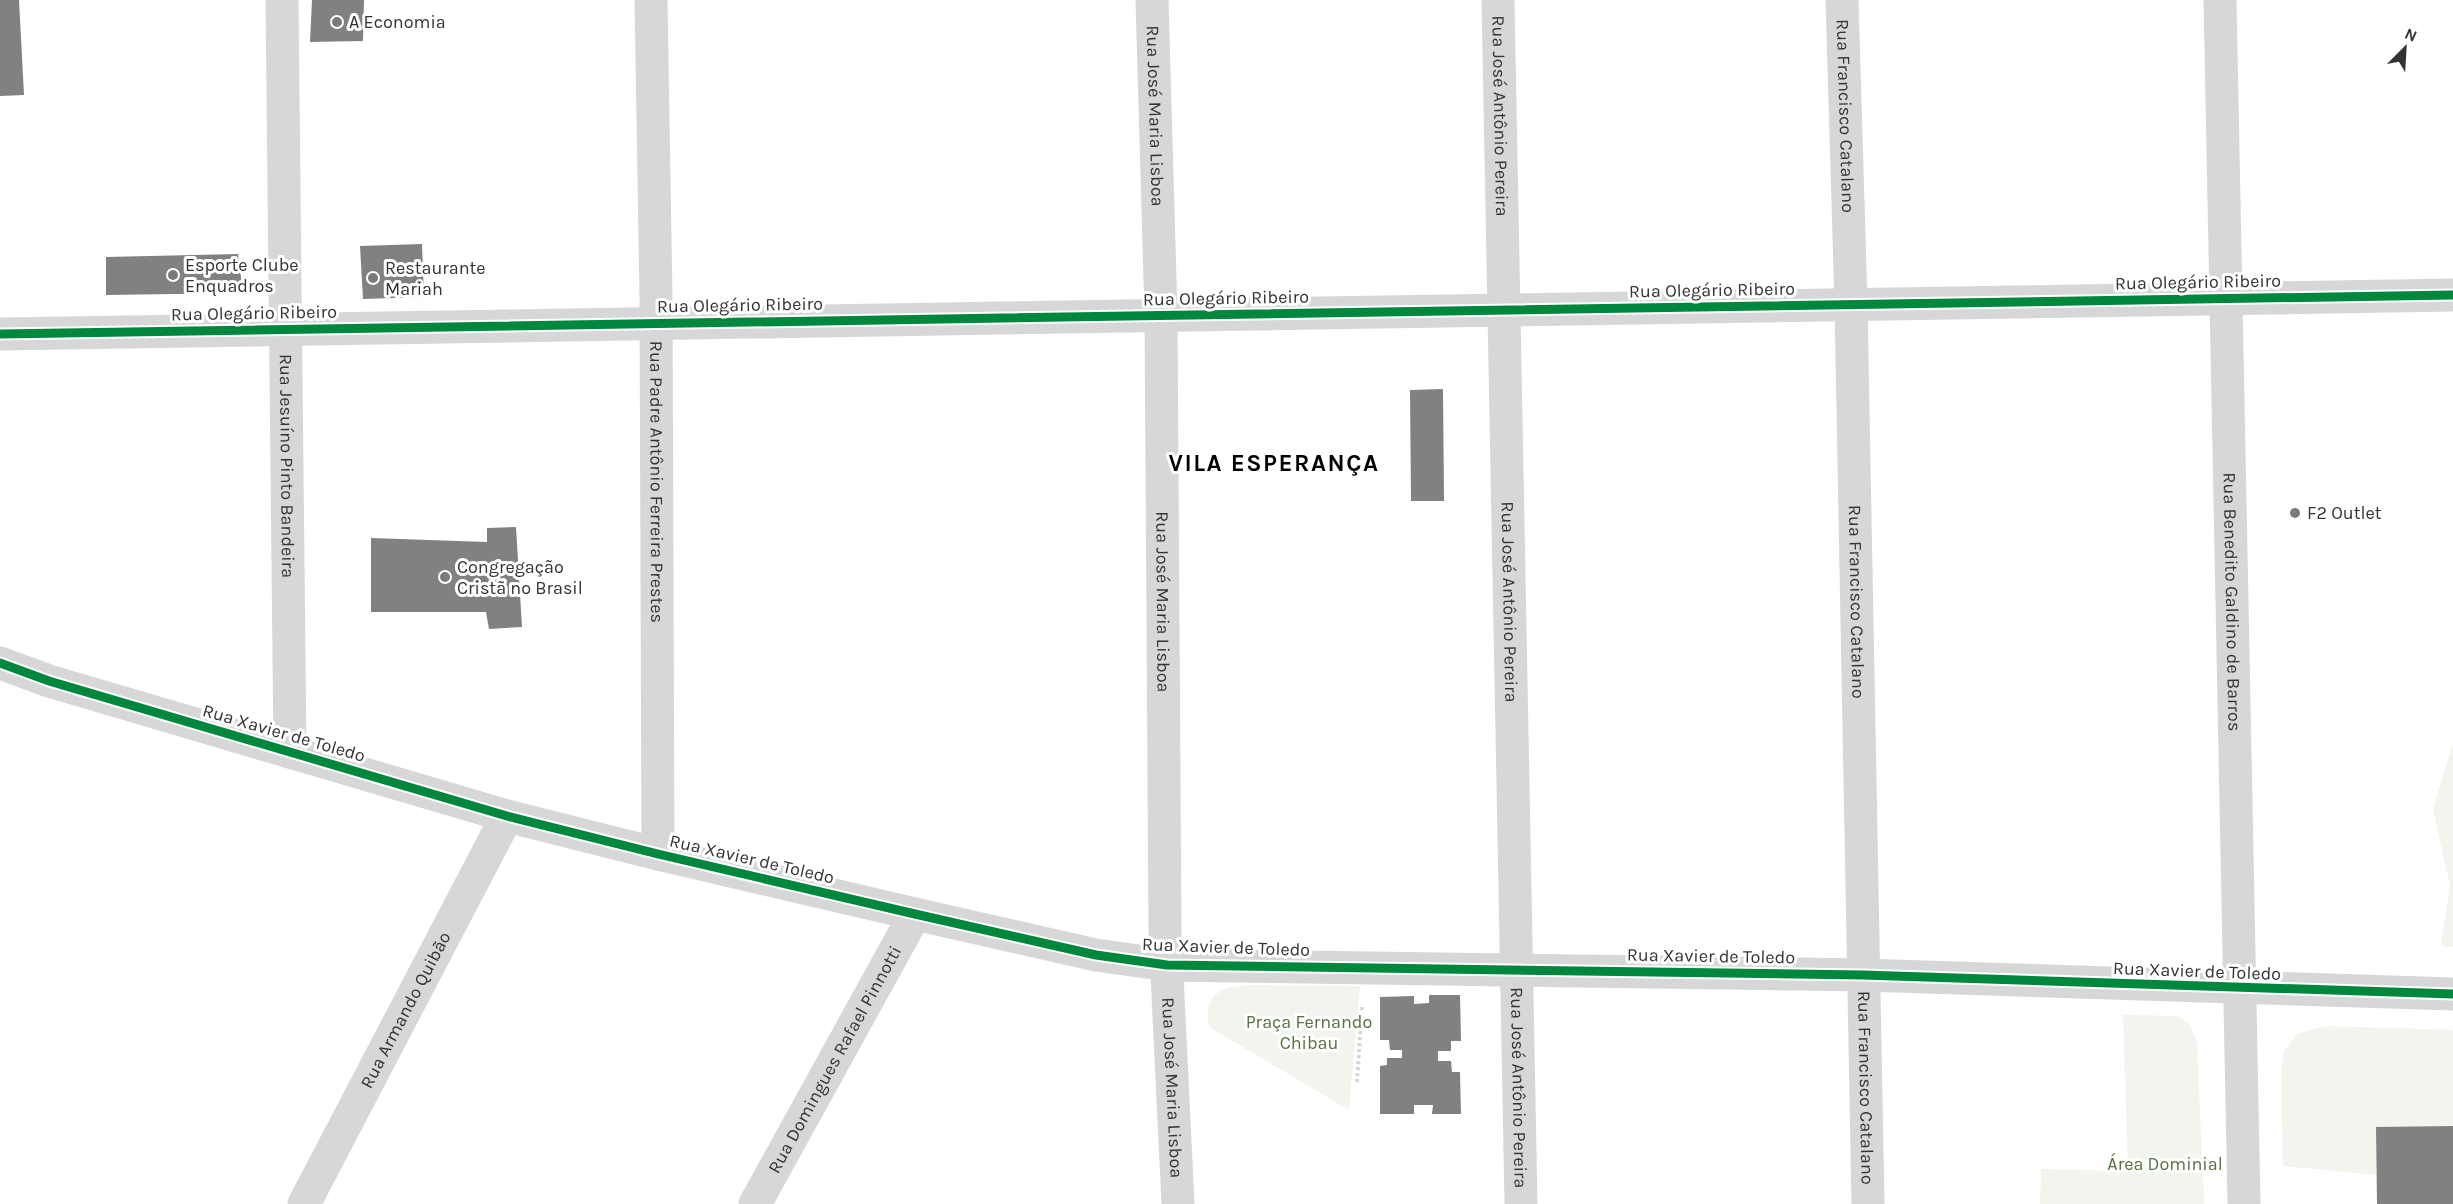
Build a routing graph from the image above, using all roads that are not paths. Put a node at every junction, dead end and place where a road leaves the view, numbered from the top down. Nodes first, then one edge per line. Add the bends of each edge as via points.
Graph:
1 (282, 0) edge
2 (651, 0) edge
3 (1152, 0) edge
4 (1498, 0) edge
5 (1842, 0) edge
6 (2220, 0) edge
7 (2453, 295) edge
8 (2226, 298) junction
9 (1851, 304) junction
10 (1503, 310) junction
11 (1161, 315) junction
12 (656, 323) junction
13 (285, 329) junction
14 (0, 334) edge
15 (0, 663) edge
16 (290, 752) junction
17 (507, 816) junction
18 (658, 854) junction
19 (915, 914) junction
20 (1167, 965) junction
21 (1516, 969) junction
22 (1863, 975) junction
23 (2240, 989) junction
24 (2453, 994) edge
25 (304, 1204) edge
26 (755, 1204) edge
27 (1178, 1204) edge
28 (1521, 1204) edge
29 (1868, 1204) edge
30 (2244, 1204) edge

1 - 13 street, Rua Jesuíno Pinto Bandeira
2 - 12 street, Rua Padre Antônio Ferreira Prestes
3 - 11 street, Rua José Maria Lisboa
4 - 10 street, Rua José Antônio Pereira
5 - 9 street, Rua Francisco Catalano
6 - 8 street, Rua Benedito Galdino de Barros
7 - 8 street, Rua Olegário Ribeiro
8 - 9 street, Rua Olegário Ribeiro
8 - 23 street, Rua Benedito Galdino de Barros
9 - 10 street, Rua Olegário Ribeiro
9 - 22 street, Rua Francisco Catalano
10 - 11 street, Rua Olegário Ribeiro
10 - 21 street, Rua José Antônio Pereira
11 - 12 street, Rua Olegário Ribeiro
11 - 20 street, Rua José Maria Lisboa
12 - 13 street, Rua Olegário Ribeiro
12 - 18 street, Rua Padre Antônio Ferreira Prestes
13 - 14 street, Rua Olegário Ribeiro
13 - 16 street, Rua Jesuíno Pinto Bandeira
15 - 16 street, Rua Xavier de Toledo
16 - 17 street, Rua Xavier de Toledo
17 - 18 street, Rua Xavier de Toledo
17 - 25 street, Rua Armando Quibão
18 - 19 street, Rua Xavier de Toledo
19 - 20 street, Rua Xavier de Toledo via 1096,955
19 - 26 street, Rua Domingues Rafael Pinnotti
20 - 21 street, Rua Xavier de Toledo
20 - 27 street, Rua José Maria Lisboa
21 - 22 street, Rua Xavier de Toledo
21 - 28 street, Rua José Antônio Pereira
22 - 23 street, Rua Xavier de Toledo
22 - 29 street, Rua Francisco Catalano
23 - 24 street, Rua Xavier de Toledo
23 - 30 street, Rua Benedito Galdino de Barros

